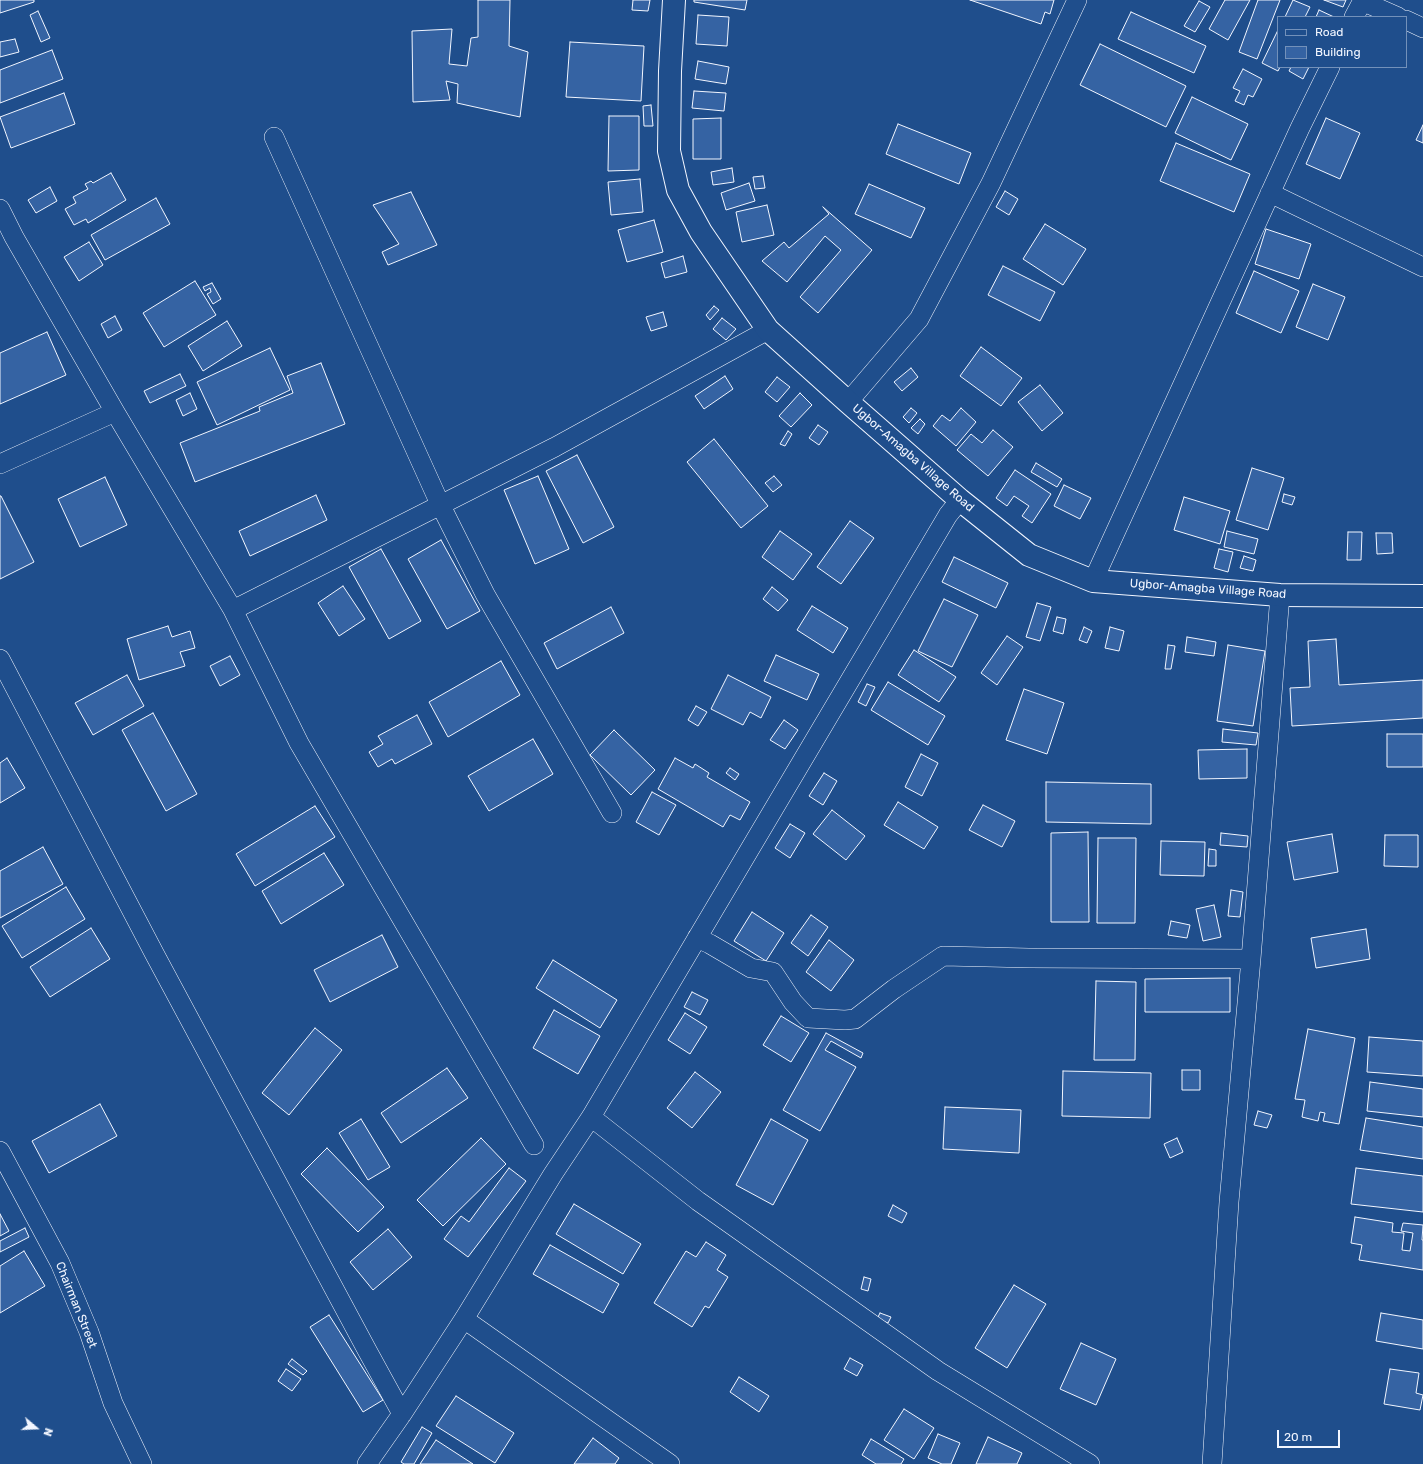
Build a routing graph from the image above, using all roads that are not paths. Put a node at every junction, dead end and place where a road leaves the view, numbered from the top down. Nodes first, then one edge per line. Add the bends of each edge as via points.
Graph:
1 (674, 0) edge
2 (1077, 0) edge
3 (1360, 6) edge
4 (1395, 16) edge
5 (1407, 20) edge
6 (1423, 28) edge
7 (1330, 68) edge
8 (274, 137) dead end
9 (1270, 193) junction
10 (0, 209) edge
11 (1423, 267) edge
12 (768, 330) junction
13 (848, 402) junction
14 (114, 412) junction
15 (0, 464) edge
16 (960, 500) junction
17 (440, 504) junction
18 (1093, 581) junction
19 (1280, 595) junction
20 (1423, 596) edge
21 (233, 610) junction
22 (0, 659) edge
23 (612, 812) dead end
24 (697, 938) junction
25 (1251, 959) junction
26 (591, 1117) junction
27 (534, 1145) dead end
28 (0, 1151) edge
29 (464, 1319) junction
30 (402, 1414) junction
31 (142, 1464) edge
32 (367, 1464) edge
33 (670, 1464) edge
34 (1090, 1464) edge
35 (1212, 1464) edge

1 - 12 street, Ugbor-Amagba Village Road via 669,151 678,190 702,232
2 - 13 street via 991,183 919,319
3 - 4 street
5 - 6 street
7 - 9 street
8 - 17 street
9 - 11 street
9 - 18 street
10 - 14 street
12 - 13 street, Ugbor-Amagba Village Road
12 - 17 street via 555,446
13 - 16 street, Ugbor-Amagba Village Road
14 - 15 street
14 - 21 street
16 - 18 street, Ugbor-Amagba Village Road via 1030,555
16 - 24 street via 948,515
17 - 21 street
17 - 23 street via 485,594
18 - 19 street, Ugbor-Amagba Village Road
19 - 20 street, Ugbor-Amagba Village Road
19 - 25 street
21 - 27 street via 299,743
22 - 30 street via 158,960
24 - 25 street via 751,968 773,972 793,1002 808,1018 845,1020 855,1019 943,956
24 - 26 street
25 - 35 street via 1229,1202
26 - 29 street
26 - 34 street via 698,1201 938,1371
28 - 31 street, Chairman Street via 60,1263 89,1332 113,1403
29 - 30 street
29 - 33 street
30 - 32 street

